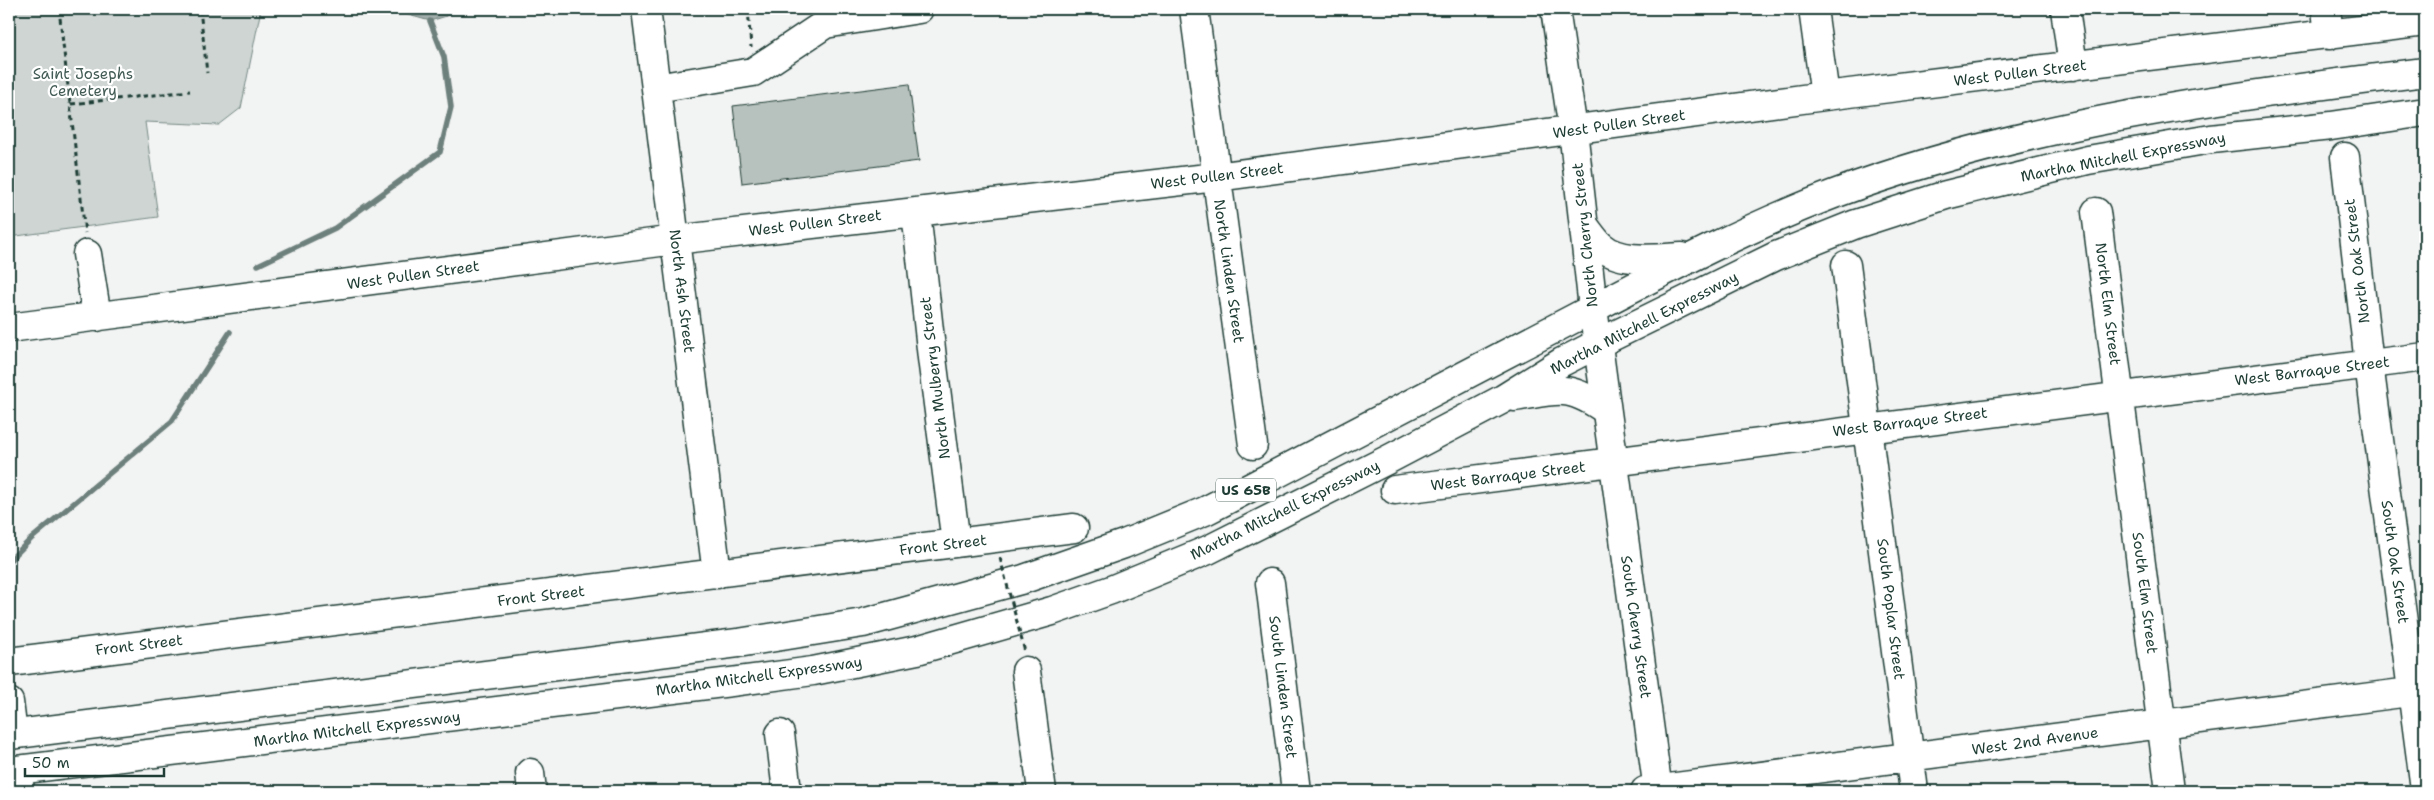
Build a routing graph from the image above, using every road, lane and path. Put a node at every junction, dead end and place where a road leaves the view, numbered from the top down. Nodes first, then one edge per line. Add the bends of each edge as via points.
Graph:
1 (59, 9) edge
2 (200, 9) edge
3 (646, 9) edge
4 (748, 9) edge
5 (919, 9) edge
6 (1194, 9) edge
7 (1554, 9) edge
8 (1813, 9) edge
9 (2065, 9) edge
10 (2327, 22) edge
11 (2425, 22) edge
12 (2073, 66) junction
13 (753, 72) junction
14 (2425, 72) edge
15 (207, 73) dead end
16 (656, 88) junction
17 (190, 91) dead end
18 (1825, 96) junction
19 (71, 104) junction
20 (2425, 112) edge
21 (1573, 130) junction
22 (2345, 157) dead end
23 (1216, 177) junction
24 (916, 212) junction
25 (2096, 212) dead end
26 (1586, 228) junction
27 (675, 240) junction
28 (87, 254) joint
29 (1691, 257) junction
30 (1846, 265) dead end
31 (1593, 308) junction
32 (97, 317) junction
33 (9, 328) edge
34 (1597, 344) junction
35 (2425, 357) edge
36 (2369, 364) junction
37 (2119, 395) junction
38 (1503, 399) junction
39 (1606, 410) junction
40 (1868, 427) junction
41 (1253, 445) dead end
42 (1614, 462) junction
43 (1395, 490) dead end
44 (1074, 528) dead end
45 (956, 543) junction
46 (1000, 558) dead end
47 (717, 574) junction
48 (1270, 583) dead end
49 (1025, 661) joint
50 (9, 662) edge
51 (2419, 691) edge
52 (9, 702) edge
53 (2161, 723) junction
54 (11, 734) edge
55 (780, 734) dead end
56 (1910, 758) junction
57 (16, 777) edge
58 (2425, 789) edge
59 (787, 791) edge
60 (1042, 791) edge
61 (1296, 791) edge
62 (1653, 791) edge
63 (1914, 791) edge
64 (2170, 791) edge

1 - 19 path
2 - 15 path
3 - 16 main road, North Ash Street
4 - 13 path
5 - 13 main road via 825,24
6 - 23 main road, North Linden Street
7 - 21 main road, North Cherry Street
8 - 18 main road
9 - 12 main road
10 - 11 main road, West Pullen Street
10 - 12 main road, West Pullen Street
12 - 18 main road, West Pullen Street
13 - 16 main road
14 - 29 main road, US 65B via 2074,124 2002,142 1916,165 1832,195
16 - 27 main road, North Ash Street
17 - 19 path
18 - 21 main road, West Pullen Street
19 - 28 path
20 - 34 main road, Martha Mitchell Expressway / US 65B via 2211,139 2116,155 1946,195 1856,224 1776,256
21 - 23 main road, West Pullen Street
21 - 26 main road, North Cherry Street
22 - 36 main road, North Oak Street
23 - 24 main road, West Pullen Street
23 - 41 main road, North Linden Street
24 - 27 main road, West Pullen Street
24 - 45 main road, North Mulberry Street
25 - 37 main road, North Elm Street
26 - 29 main road via 1601,246 1617,255 1646,259
26 - 31 main road, North Cherry Street
27 - 32 main road, West Pullen Street
27 - 47 main road, North Ash Street
28 - 32 main road
29 - 31 main road, US 65B
30 - 40 main road, South Poplar Street
31 - 34 main road, North Cherry Street
31 - 54 main road, US 65B via 1206,511 1024,579 949,600 863,623 738,643
32 - 33 main road, West Pullen Street
34 - 38 main road, Martha Mitchell Expressway / US 65B
34 - 39 main road, North Cherry Street
35 - 36 main road, West Barraque Street
36 - 37 main road, West Barraque Street
36 - 51 main road, South Oak Street
37 - 40 main road, West Barraque Street
37 - 53 main road, South Elm Street
38 - 39 main road via 1572,390
38 - 57 main road, Martha Mitchell Expressway / US 65B via 1208,550 1052,611 917,650 731,682
39 - 42 main road, North Cherry Street
40 - 42 main road, West Barraque Street
40 - 56 main road, South Poplar Street
42 - 43 main road, West Barraque Street
42 - 62 main road, South Cherry Street
44 - 45 main road, Front Street
45 - 47 main road, Front Street
46 - 49 path, bridge
47 - 50 main road, Front Street
48 - 61 main road, South Linden Street
49 - 60 main road
51 - 53 main road, West 2nd Avenue
51 - 58 main road, South Oak Street
52 - 54 main road
53 - 56 main road, West 2nd Avenue
53 - 64 main road, South Elm Street
54 - 57 main road
55 - 59 main road
56 - 62 main road, West 2nd Avenue
56 - 63 main road, South Poplar Street

